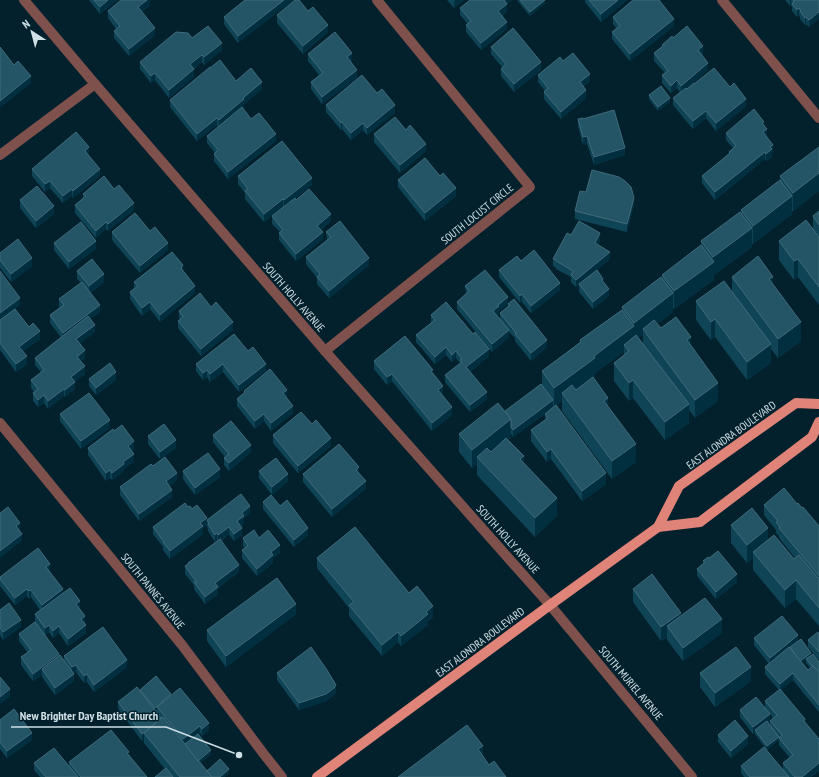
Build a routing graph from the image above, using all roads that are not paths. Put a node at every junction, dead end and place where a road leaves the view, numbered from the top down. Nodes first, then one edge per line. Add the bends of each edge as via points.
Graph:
1 (24, 0) edge
2 (377, 0) edge
3 (722, 0) edge
4 (95, 84) junction
5 (819, 118) edge
6 (0, 155) edge
7 (325, 350) junction
8 (819, 404) edge
9 (819, 422) edge
10 (0, 423) edge
11 (658, 528) junction
12 (550, 604) junction
13 (282, 777) edge
14 (317, 777) edge
15 (692, 777) edge

1 - 4 street, SOUTH HOLLY AVENUE
2 - 7 street, SOUTH LOCUST CIRCLE via 530,187
3 - 5 street
4 - 6 street
4 - 7 street, SOUTH HOLLY AVENUE
7 - 12 street, SOUTH HOLLY AVENUE
8 - 11 main road, EAST ALONDRA BOULEVARD via 796,403 679,486
9 - 11 main road, EAST ALONDRA BOULEVARD via 812,437 700,522
10 - 13 street, SOUTH PANNES AVENUE via 182,644
11 - 12 main road, EAST ALONDRA BOULEVARD
12 - 14 main road, EAST ALONDRA BOULEVARD
12 - 15 street, SOUTH MURIEL AVENUE

